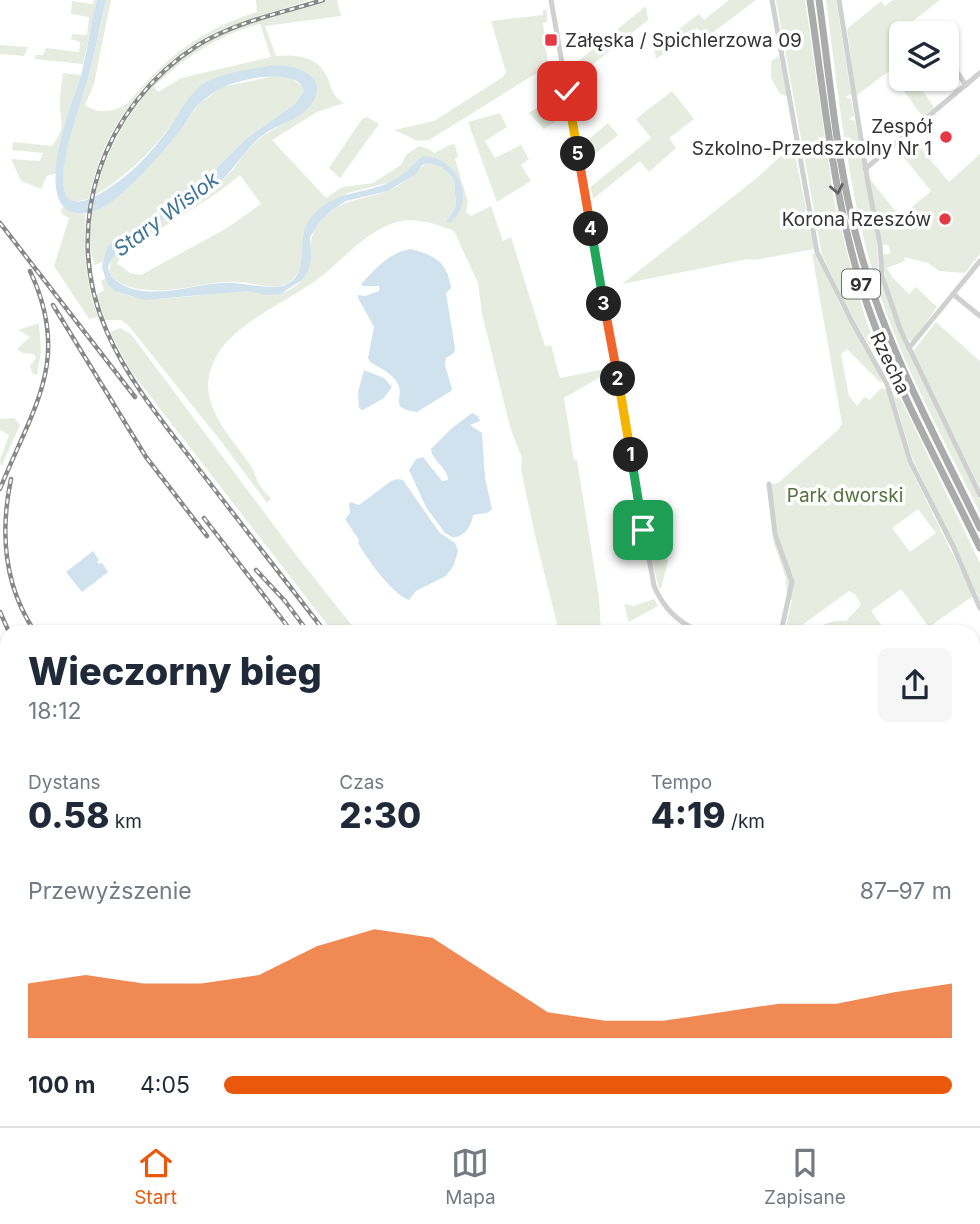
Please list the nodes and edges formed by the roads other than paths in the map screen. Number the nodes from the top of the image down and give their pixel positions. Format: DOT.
graph roads {
  1 [pos="551,0"];
  2 [pos="772,0"];
  3 [pos="810,0"];
  4 [pos="819,0"];
  5 [pos="839,0"];
  6 [pos="980,73"];
  7 [pos="959,75"];
  8 [pos="966,85"];
  9 [pos="865,169"];
  10 [pos="980,261"];
  11 [pos="953,294"];
  12 [pos="980,316"];
  13 [pos="909,348"];
  14 [pos="768,484"];
  15 [pos="980,495"];
  16 [pos="980,528"];
  17 [pos="980,548"];
  18 [pos="980,608"];
  19 [pos="687,625"];
  20 [pos="783,625"];
  1 -- 19 [label="street"];
  2 -- 18 [label="street, Rzecha"];
  3 -- 17 [label="main road, 97, one-way"];
  4 -- 16 [label="main road, 97"];
  5 -- 9 [label="street"];
  6 -- 8 [label="street"];
  7 -- 8 [label="street"];
  8 -- 9 [label="street"];
  9 -- 13 [label="street"];
  10 -- 11 [label="street"];
  11 -- 12 [label="street"];
  11 -- 13 [label="street"];
  13 -- 15 [label="street"];
  14 -- 20 [label="street"];
}
